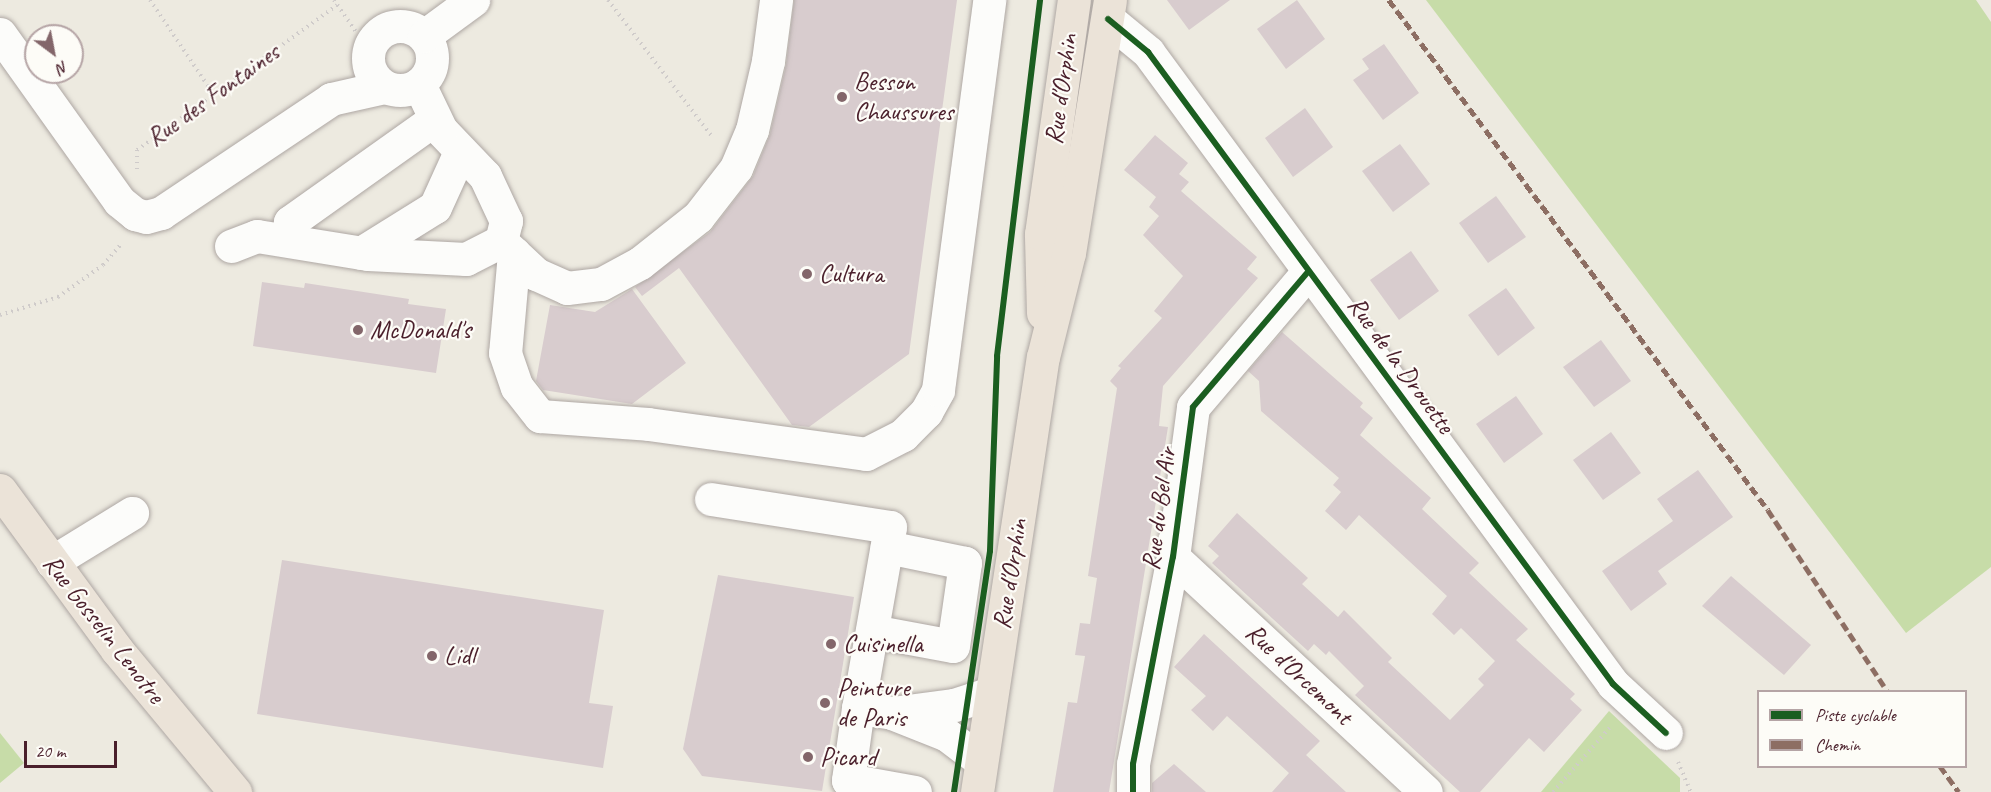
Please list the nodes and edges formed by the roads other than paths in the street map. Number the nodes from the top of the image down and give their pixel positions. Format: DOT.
graph roads {
  1 [pos="473,0"];
  2 [pos="989,0"];
  3 [pos="1074,0"];
  4 [pos="775,8"];
  5 [pos="1109,9"];
  6 [pos="0,34"];
  7 [pos="424,36"];
  8 [pos="419,84"];
  9 [pos="384,87"];
  10 [pos="449,139"];
  11 [pos="288,240"];
  12 [pos="231,246"];
  13 [pos="508,247"];
  14 [pos="361,253"];
  15 [pos="1308,272"];
  16 [pos="1043,357"];
  17 [pos="0,490"];
  18 [pos="711,499"];
  19 [pos="132,513"];
  20 [pos="887,546"];
  21 [pos="1173,557"];
  22 [pos="52,562"];
  23 [pos="872,631"];
  24 [pos="991,693"];
  25 [pos="858,708"];
  26 [pos="892,713"];
  27 [pos="1666,733"];
  28 [pos="979,777"];
  29 [pos="235,792"];
  30 [pos="915,792"];
  31 [pos="1133,792"];
  32 [pos="1426,792"];
  1 -- 7 [label="street"];
  2 -- 13 [label="street"];
  3 -- 5 [label="main road"];
  3 -- 16 [label="main road, Rue d'Orphin"];
  4 -- 13 [label="street"];
  5 -- 15 [label="street, Rue de la Drouette"];
  5 -- 16 [label="main road, Rue d'Orphin"];
  6 -- 9 [label="street"];
  7 -- 8 [label="street"];
  7 -- 9 [label="street"];
  8 -- 9 [label="street"];
  8 -- 10 [label="street"];
  10 -- 11 [label="street"];
  10 -- 13 [label="street"];
  10 -- 14 [label="street"];
  11 -- 12 [label="street"];
  11 -- 14 [label="street"];
  13 -- 14 [label="street"];
  15 -- 21 [label="street, Rue du Bel Air"];
  15 -- 27 [label="street, Rue de la Drouette"];
  16 -- 24 [label="main road, Rue d'Orphin"];
  17 -- 22 [label="main road, Rue Gosselin Lenotre"];
  18 -- 20 [label="street"];
  19 -- 22 [label="street"];
  20 -- 23 [label="street"];
  20 -- 23 [label="street"];
  21 -- 31 [label="street, Rue du Bel Air"];
  21 -- 32 [label="street, Rue d'Orcemont"];
  22 -- 29 [label="main road, Rue Gosselin Lenotre"];
  23 -- 25 [label="street"];
  24 -- 26 [label="street"];
  24 -- 28 [label="main road, Rue d'Orphin"];
  25 -- 26 [label="street"];
  25 -- 30 [label="street"];
  26 -- 28 [label="street"];
}
